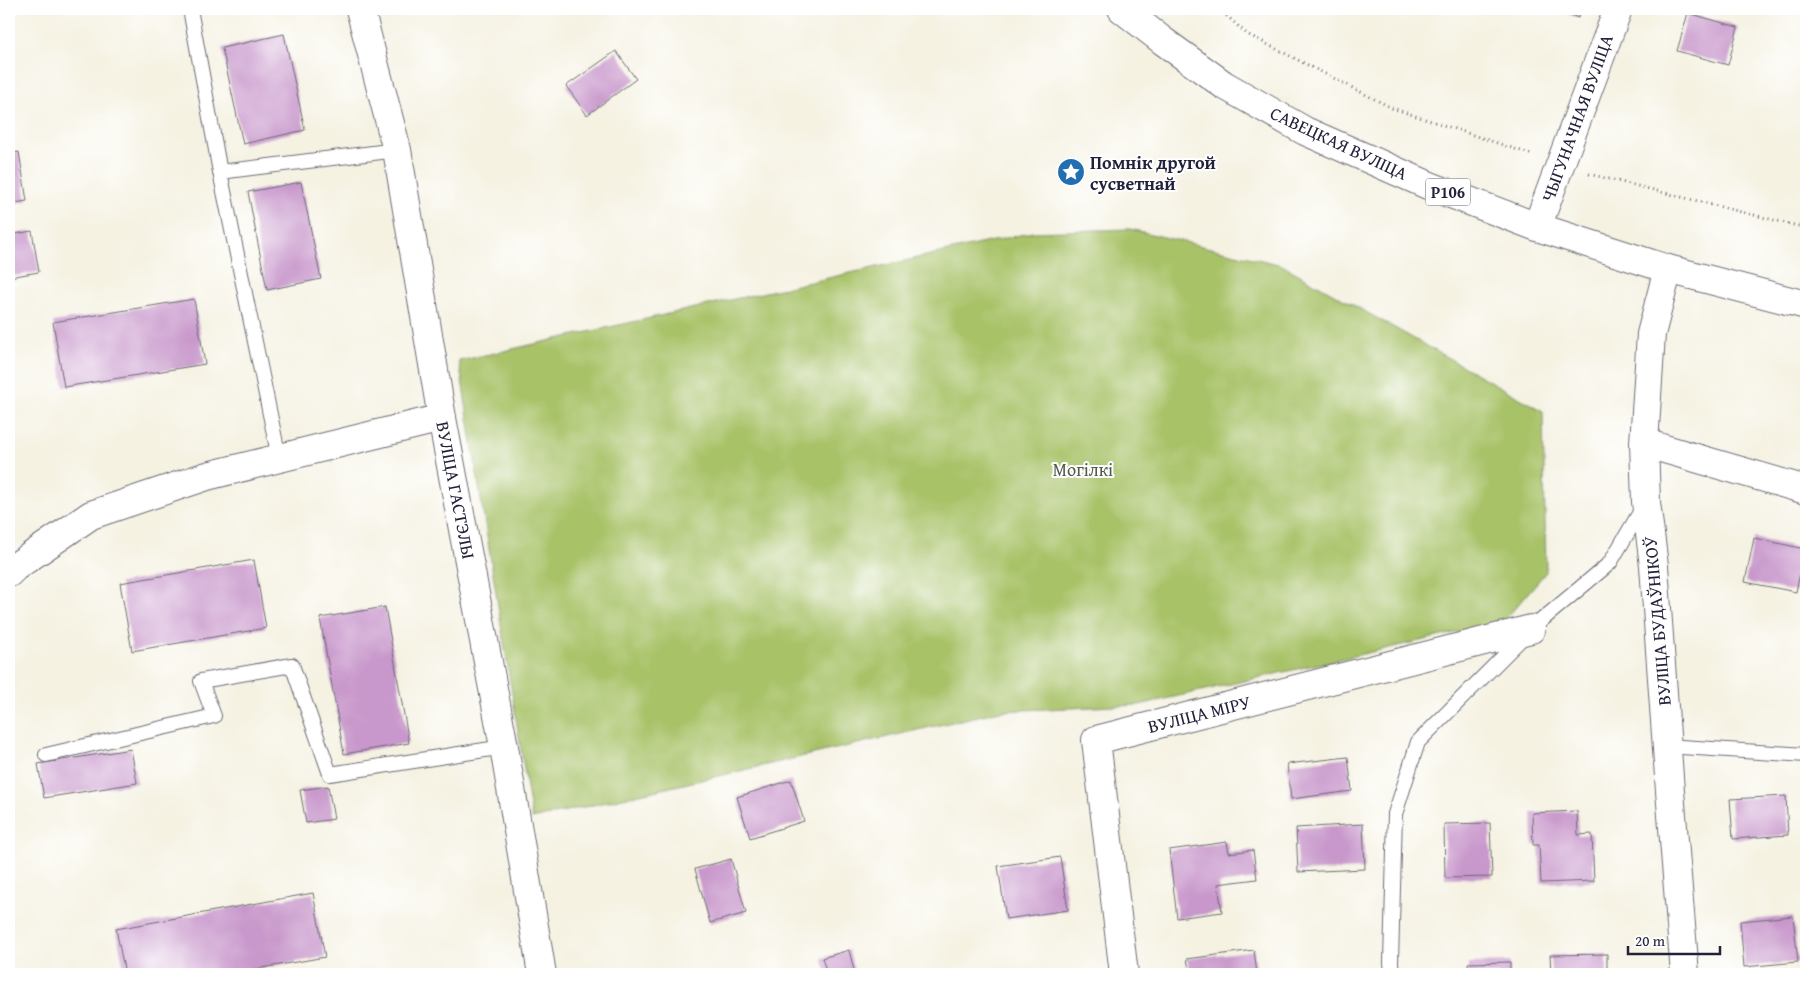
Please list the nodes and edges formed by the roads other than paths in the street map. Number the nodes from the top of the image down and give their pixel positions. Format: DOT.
graph roads {
  1 [pos="190,9"];
  2 [pos="360,9"];
  3 [pos="1122,9"];
  4 [pos="1618,9"];
  5 [pos="397,150"];
  6 [pos="220,172"];
  7 [pos="1537,227"];
  8 [pos="1668,270"];
  9 [pos="1806,305"];
  10 [pos="442,418"];
  11 [pos="1644,443"];
  12 [pos="279,458"];
  13 [pos="1806,490"];
  14 [pos="1646,502"];
  15 [pos="9,573"];
  16 [pos="1531,629"];
  17 [pos="1666,746"];
  18 [pos="504,747"];
  19 [pos="46,755"];
  20 [pos="1806,755"];
  21 [pos="542,974"];
  22 [pos="1124,974"];
  23 [pos="1392,974"];
  24 [pos="1685,974"];
  1 -- 6 [label="lane"];
  2 -- 5 [label="street, ВУЛІЦА ГАСТЭЛЫ"];
  3 -- 7 [label="street, САВЕЦКАЯ ВУЛІЦА / Р106"];
  4 -- 7 [label="street, ЧЫГУНАЧНАЯ ВУЛІЦА"];
  5 -- 6 [label="lane"];
  5 -- 10 [label="street, ВУЛІЦА ГАСТЭЛЫ"];
  6 -- 12 [label="lane"];
  7 -- 8 [label="street, САВЕЦКАЯ ВУЛІЦА / Р106"];
  8 -- 9 [label="street, САВЕЦКАЯ ВУЛІЦА / Р106"];
  8 -- 11 [label="street, ВУЛІЦА БУДАЎНІКОЎ"];
  10 -- 12 [label="street"];
  10 -- 18 [label="street, ВУЛІЦА ГАСТЭЛЫ"];
  11 -- 13 [label="street"];
  11 -- 14 [label="street, ВУЛІЦА БУДАЎНІКОЎ"];
  12 -- 15 [label="street"];
  14 -- 16 [label="lane"];
  14 -- 17 [label="street, ВУЛІЦА БУДАЎНІКОЎ"];
  16 -- 22 [label="street, ВУЛІЦА МІРУ"];
  16 -- 23 [label="lane"];
  17 -- 20 [label="lane"];
  17 -- 24 [label="street, ВУЛІЦА БУДАЎНІКОЎ"];
  18 -- 19 [label="lane"];
  18 -- 21 [label="street, ВУЛІЦА ГАСТЭЛЫ"];
}
